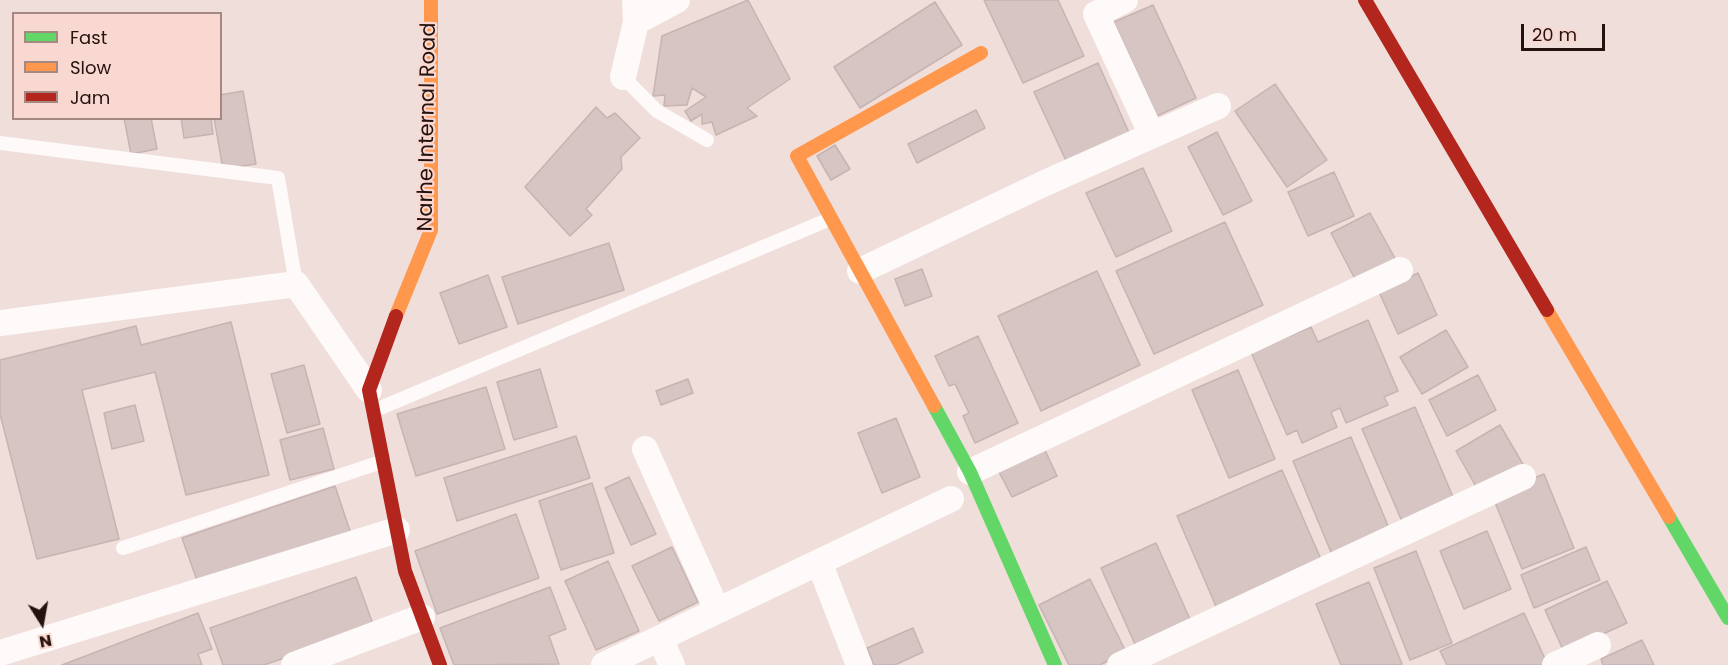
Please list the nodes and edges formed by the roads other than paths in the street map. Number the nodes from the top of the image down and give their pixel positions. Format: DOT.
graph roads {
  1 [pos="431,0"];
  2 [pos="677,0"];
  3 [pos="1125,0"];
  4 [pos="1365,0"];
  5 [pos="636,11"];
  6 [pos="981,53"];
  7 [pos="623,78"];
  8 [pos="1218,106"];
  9 [pos="1152,135"];
  10 [pos="707,140"];
  11 [pos="0,143"];
  12 [pos="830,219"];
  13 [pos="1400,270"];
  14 [pos="860,271"];
  15 [pos="296,284"];
  16 [pos="0,323"];
  17 [pos="371,400"];
  18 [pos="645,449"];
  19 [pos="384,461"];
  20 [pos="969,472"];
  21 [pos="1523,477"];
  22 [pos="951,499"];
  23 [pos="397,530"];
  24 [pos="123,548"];
  25 [pos="819,562"];
  26 [pos="717,610"];
  27 [pos="422,617"];
  28 [pos="1728,618"];
  29 [pos="660,639"];
  30 [pos="1598,645"];
  31 [pos="0,653"];
  32 [pos="294,665"];
  33 [pos="440,665"];
  34 [pos="604,665"];
  35 [pos="672,665"];
  36 [pos="859,665"];
  37 [pos="1055,665"];
  38 [pos="1120,665"];
  39 [pos="1555,665"];
  1 -- 17 [label="street, Narhe Internal Road"];
  2 -- 5 [label="street"];
  3 -- 9 [label="street"];
  4 -- 28 [label="street"];
  5 -- 7 [label="street"];
  6 -- 12 [label="street"];
  7 -- 10 [label="lane"];
  8 -- 9 [label="street"];
  9 -- 14 [label="street"];
  11 -- 15 [label="lane"];
  12 -- 14 [label="street"];
  12 -- 17 [label="lane"];
  13 -- 20 [label="street"];
  14 -- 20 [label="street"];
  15 -- 16 [label="street"];
  15 -- 17 [label="street"];
  17 -- 19 [label="street"];
  18 -- 26 [label="street"];
  19 -- 23 [label="street"];
  19 -- 24 [label="lane"];
  20 -- 37 [label="street"];
  21 -- 38 [label="street"];
  22 -- 25 [label="street"];
  23 -- 27 [label="street"];
  23 -- 31 [label="street"];
  25 -- 26 [label="street"];
  25 -- 36 [label="street"];
  26 -- 29 [label="street"];
  27 -- 32 [label="street"];
  27 -- 33 [label="street"];
  29 -- 34 [label="street"];
  29 -- 35 [label="street"];
  30 -- 39 [label="street"];
}
